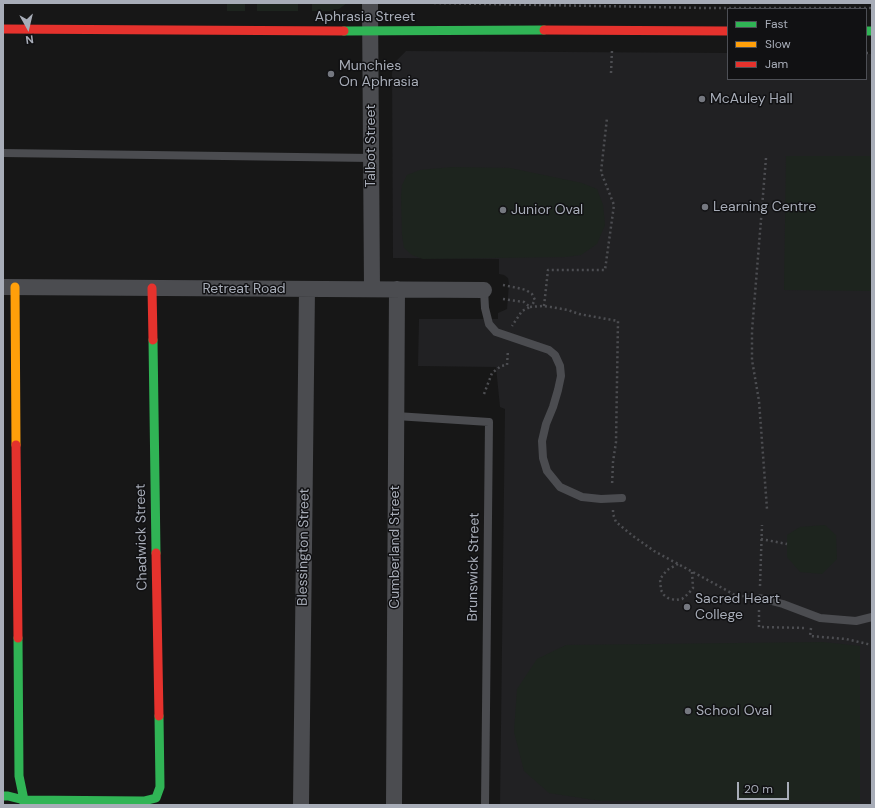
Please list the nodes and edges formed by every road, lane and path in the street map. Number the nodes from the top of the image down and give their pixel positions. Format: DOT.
graph roads {
  1 [pos="370,3"];
  2 [pos="434,3"];
  3 [pos="872,8"];
  4 [pos="3,29"];
  5 [pos="370,30"];
  6 [pos="727,31"];
  7 [pos="612,50"];
  8 [pos="611,73"];
  9 [pos="607,118"];
  10 [pos="3,153"];
  11 [pos="371,158"];
  12 [pos="766,158"];
  13 [pos="504,285"];
  14 [pos="9,287"];
  15 [pos="152,288"];
  16 [pos="307,289"];
  17 [pos="372,290"];
  18 [pos="397,290"];
  19 [pos="484,290"];
  20 [pos="503,299"];
  21 [pos="544,306"];
  22 [pos="530,307"];
  23 [pos="512,326"];
  24 [pos="508,348"];
  25 [pos="484,394"];
  26 [pos="396,416"];
  27 [pos="612,490"];
  28 [pos="622,498"];
  29 [pos="613,505"];
  30 [pos="767,509"];
  31 [pos="762,525"];
  32 [pos="761,539"];
  33 [pos="787,544"];
  34 [pos="678,564"];
  35 [pos="692,572"];
  36 [pos="760,598"];
  37 [pos="872,617"];
  38 [pos="872,645"];
  39 [pos="3,796"];
  40 [pos="24,803"];
  41 [pos="301,805"];
  42 [pos="394,805"];
  43 [pos="485,805"];
  1 -- 5 [label="street, Talbot Street"];
  2 -- 3 [label="path"];
  4 -- 5 [label="street, Aphrasia Street"];
  5 -- 6 [label="street, Aphrasia Street"];
  5 -- 11 [label="street, Talbot Street"];
  7 -- 8 [label="path"];
  9 -- 21 [label="path"];
  10 -- 11 [label="lane"];
  11 -- 17 [label="street, Talbot Street"];
  12 -- 30 [label="path"];
  13 -- 22 [label="path"];
  14 -- 15 [label="street, Retreat Road"];
  14 -- 40 [label="street"];
  15 -- 16 [label="street, Retreat Road"];
  15 -- 40 [label="street, Chadwick Street"];
  16 -- 17 [label="street, Retreat Road"];
  16 -- 41 [label="street, Blessington Street"];
  17 -- 18 [label="street, Retreat Road"];
  18 -- 19 [label="street, Retreat Road"];
  18 -- 26 [label="street, Cumberland Street"];
  19 -- 28 [label="lane"];
  20 -- 22 [label="path"];
  21 -- 22 [label="path"];
  21 -- 27 [label="path"];
  22 -- 23 [label="path"];
  24 -- 25 [label="path"];
  26 -- 42 [label="street, Cumberland Street"];
  26 -- 43 [label="lane, Brunswick Street"];
  29 -- 34 [label="path"];
  31 -- 32 [label="path"];
  32 -- 33 [label="path"];
  32 -- 36 [label="path"];
  34 -- 35 [label="path"];
  34 -- 35 [label="path"];
  35 -- 36 [label="path"];
  36 -- 37 [label="lane"];
  36 -- 38 [label="path"];
  39 -- 40 [label="street"];
}
